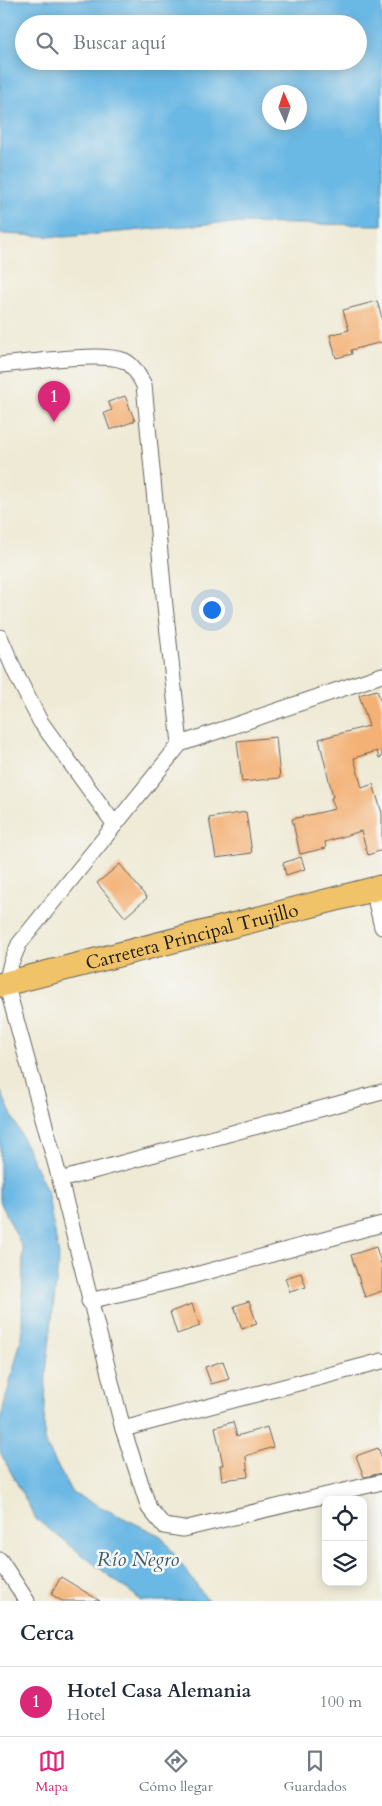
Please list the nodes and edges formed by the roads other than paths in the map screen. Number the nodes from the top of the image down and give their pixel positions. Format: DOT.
graph roads {
  1 [pos="0,366"];
  2 [pos="0,637"];
  3 [pos="382,675"];
  4 [pos="180,744"];
  5 [pos="115,825"];
  6 [pos="377,889"];
  7 [pos="382,927"];
  8 [pos="3,984"];
  9 [pos="382,1092"];
  10 [pos="60,1180"];
  11 [pos="382,1224"];
  12 [pos="89,1301"];
  13 [pos="382,1362"];
  14 [pos="122,1429"];
  15 [pos="382,1482"];
  16 [pos="0,1560"];
  17 [pos="27,1601"];
  1 -- 4 [label="street"];
  2 -- 5 [label="street"];
  3 -- 4 [label="street"];
  4 -- 5 [label="street"];
  5 -- 8 [label="street"];
  6 -- 7 [label="street"];
  6 -- 8 [label="main road, Carretera Principal Trujillo"];
  8 -- 10 [label="street"];
  9 -- 10 [label="street"];
  10 -- 12 [label="street"];
  11 -- 12 [label="street"];
  12 -- 14 [label="street"];
  13 -- 14 [label="street"];
  14 -- 15 [label="street"];
  16 -- 17 [label="street"];
}
